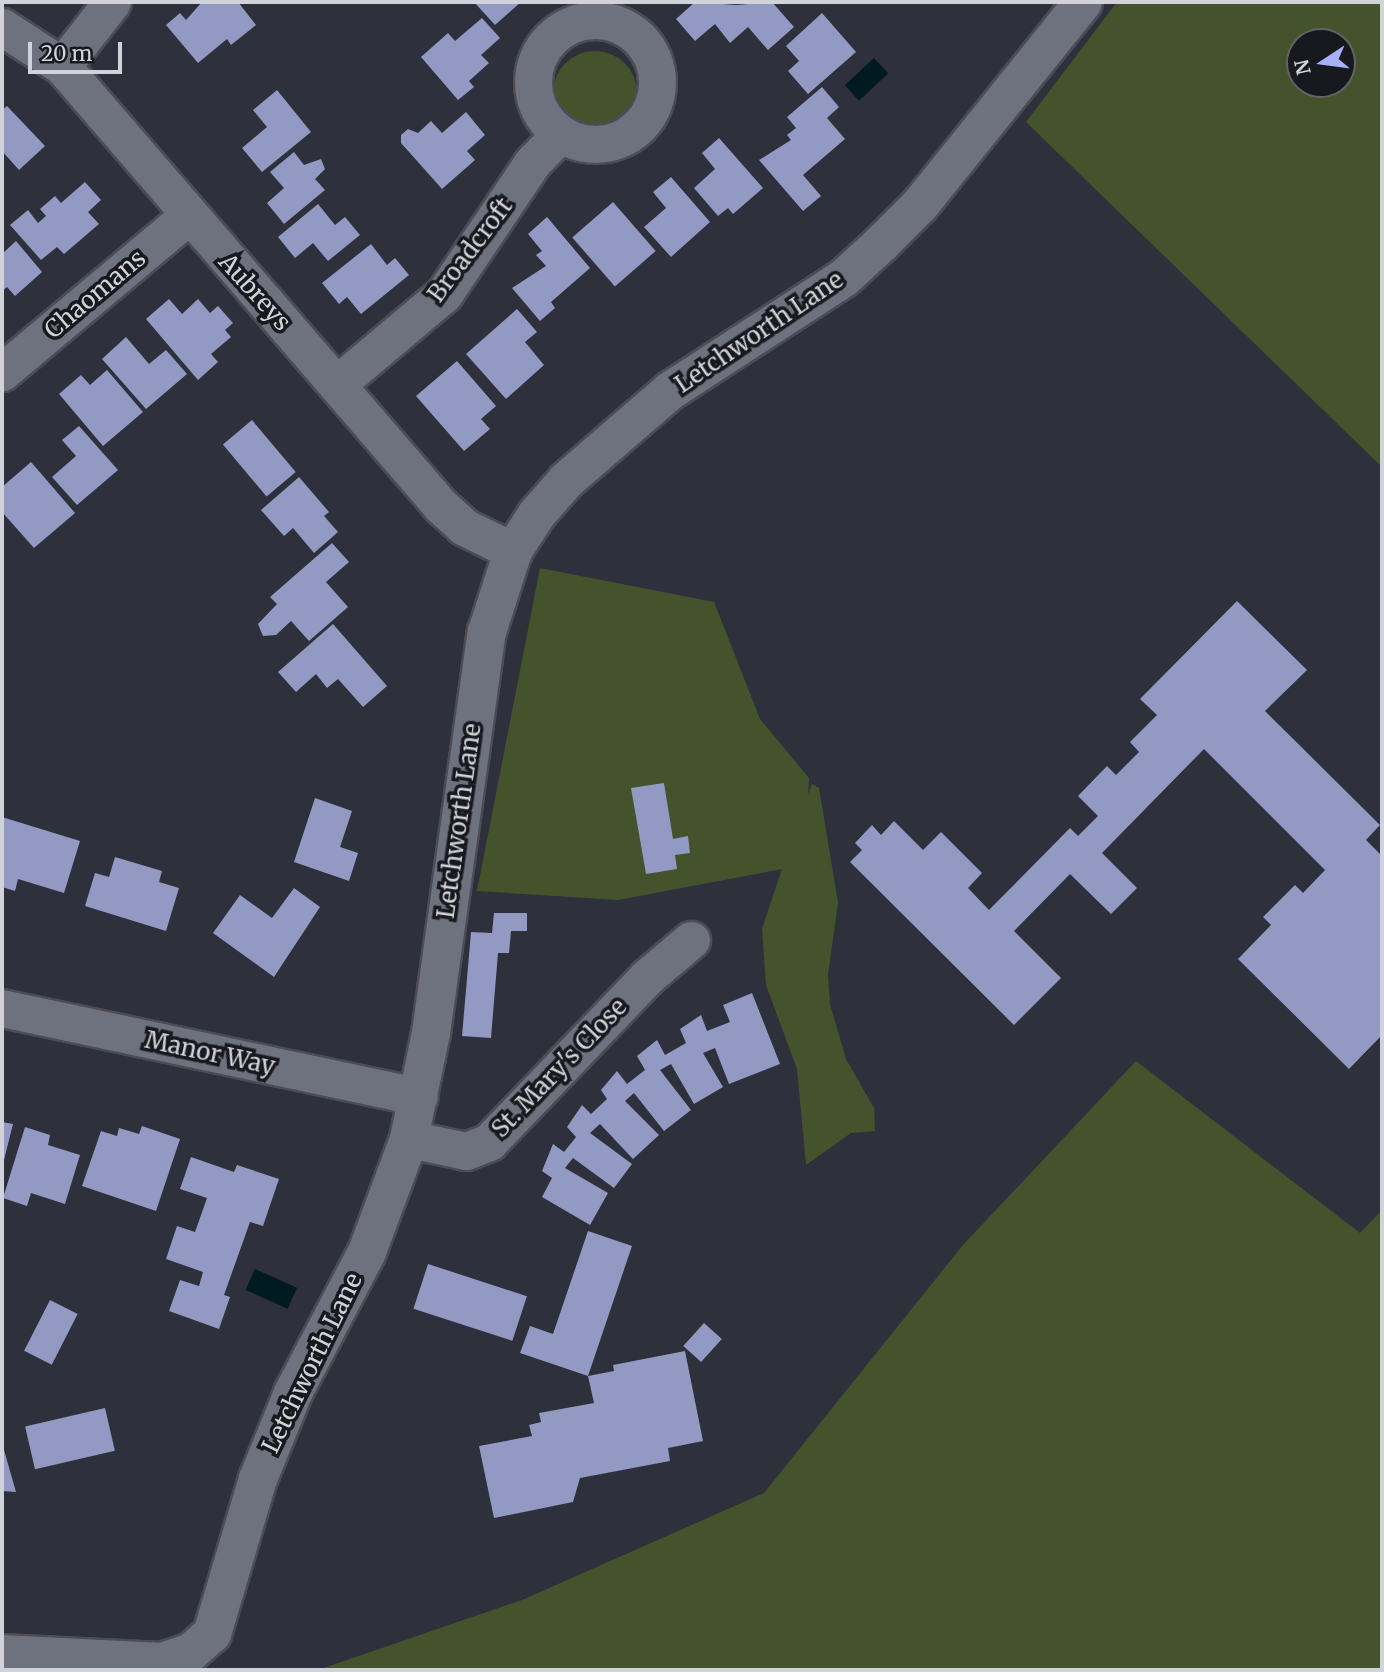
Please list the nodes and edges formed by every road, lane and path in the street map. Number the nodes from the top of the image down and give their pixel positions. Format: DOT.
graph roads {
  1 [pos="112,2"];
  2 [pos="1083,2"];
  3 [pos="2,27"];
  4 [pos="62,66"];
  5 [pos="560,134"];
  6 [pos="187,217"];
  7 [pos="2,372"];
  8 [pos="337,384"];
  9 [pos="513,551"];
  10 [pos="691,940"];
  11 [pos="2,1007"];
  12 [pos="419,1097"];
  13 [pos="409,1139"];
  14 [pos="2,1654"];
  15 [pos="164,1666"];
  1 -- 4 [label="street"];
  2 -- 9 [label="street, Letchworth Lane"];
  3 -- 4 [label="street, Aubreys"];
  4 -- 6 [label="street, Aubreys"];
  5 -- 8 [label="street, Broadcroft"];
  6 -- 7 [label="street, Chaomans"];
  6 -- 8 [label="street, Aubreys"];
  8 -- 9 [label="street, Aubreys"];
  9 -- 12 [label="street, Letchworth Lane"];
  10 -- 13 [label="street, St. Mary's Close"];
  11 -- 12 [label="street, Manor Way"];
  12 -- 13 [label="street, Letchworth Lane"];
  13 -- 15 [label="street, Letchworth Lane"];
  14 -- 15 [label="street, Letchworth Lane"];
}
